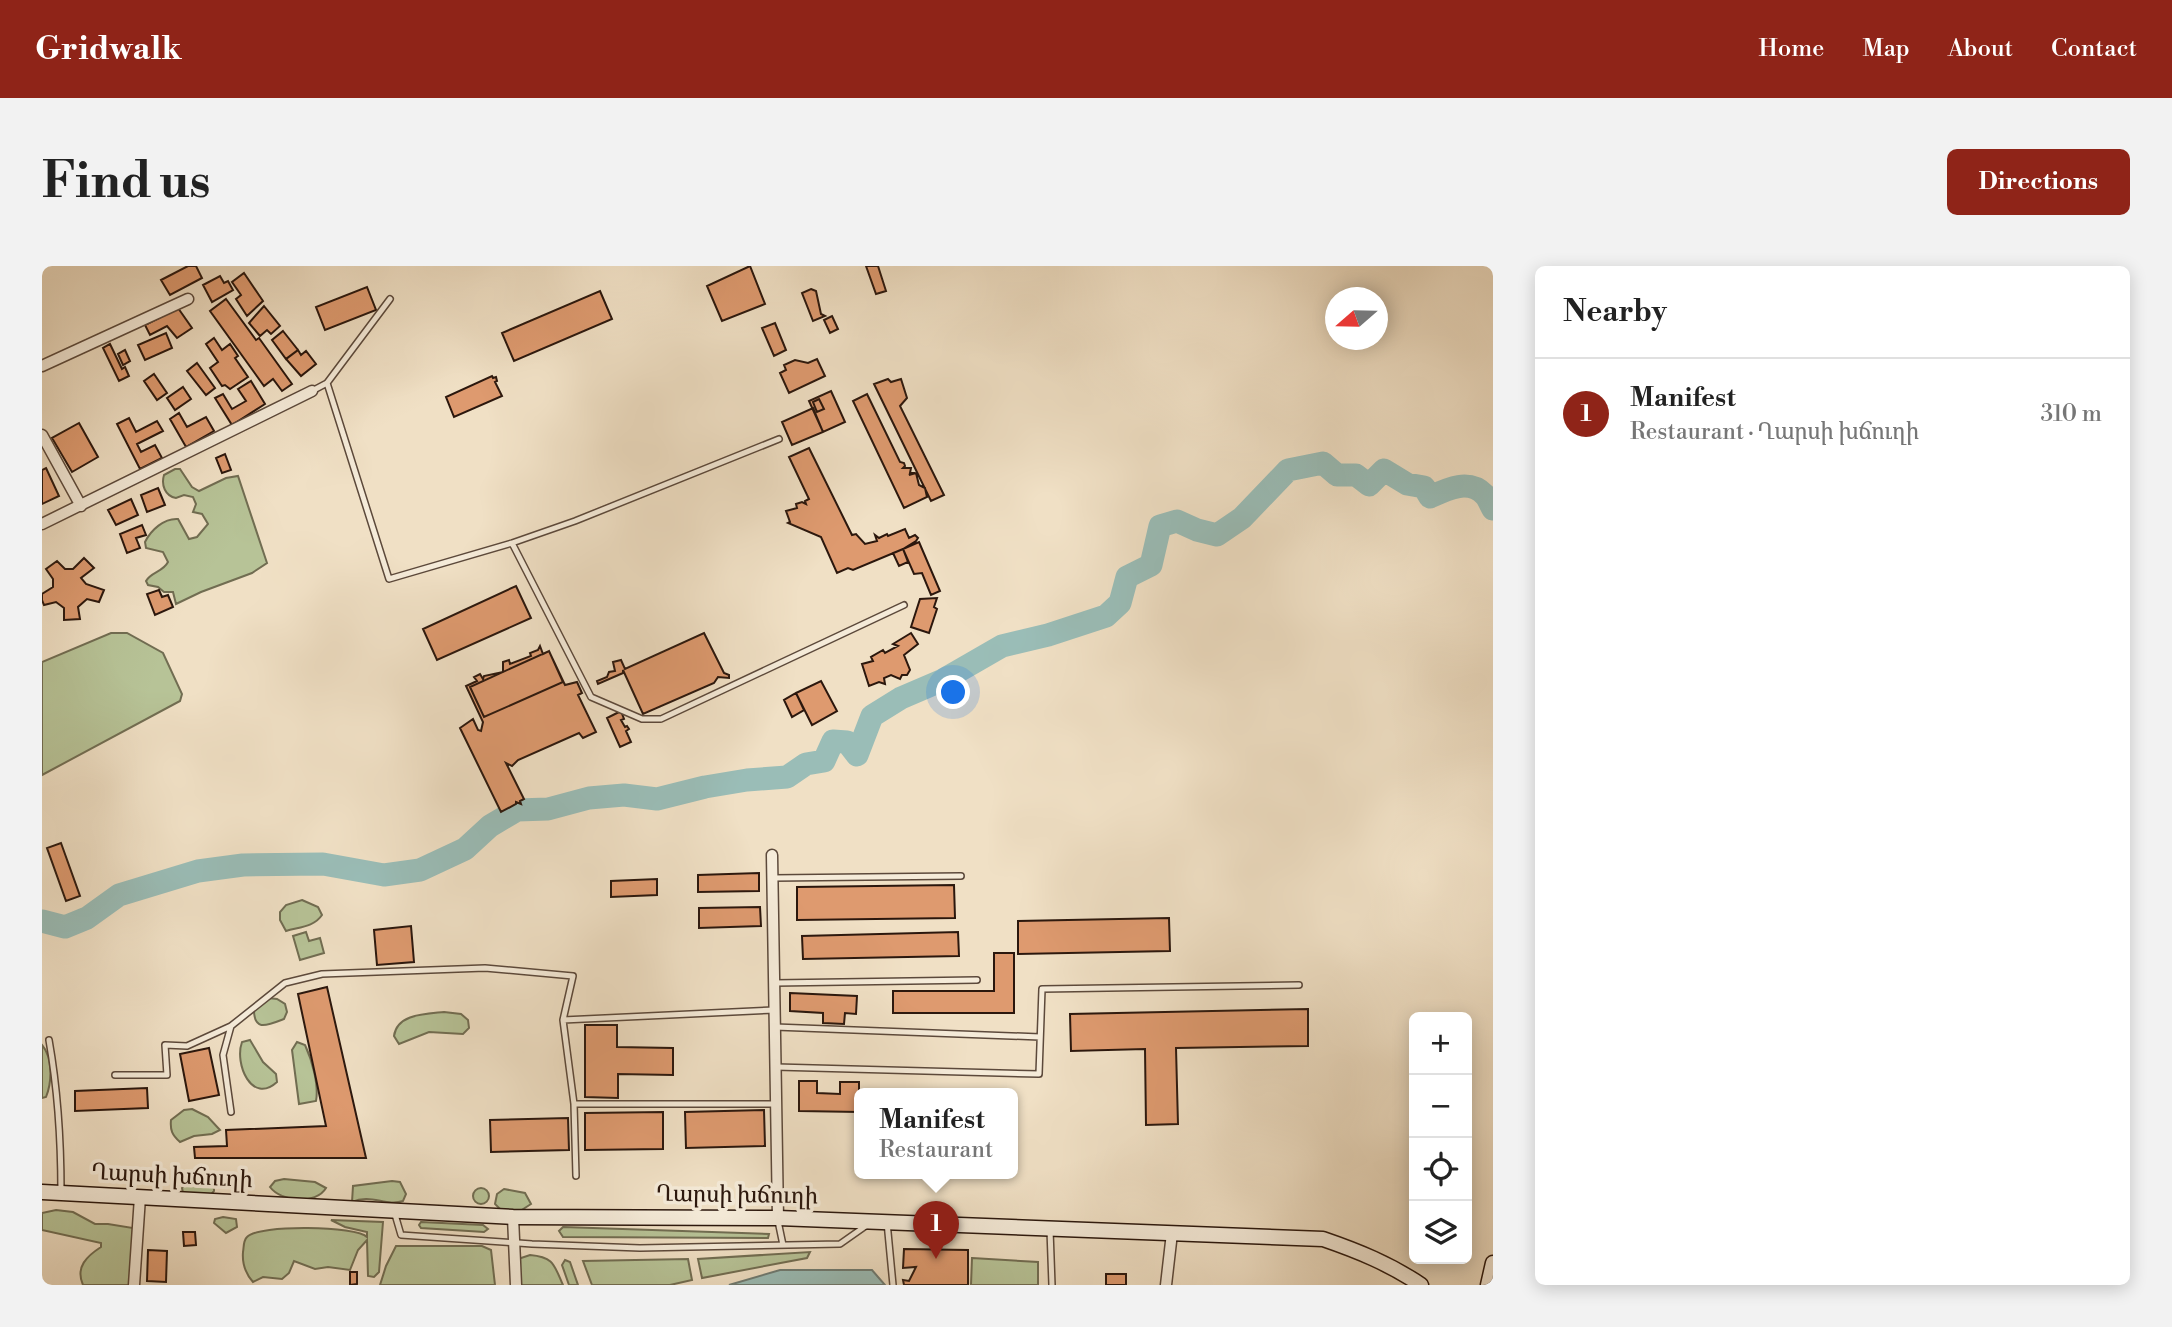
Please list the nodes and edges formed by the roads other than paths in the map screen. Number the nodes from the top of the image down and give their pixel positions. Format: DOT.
graph roads {
  1 [pos="188,299"];
  2 [pos="390,299"];
  3 [pos="42,366"];
  4 [pos="327,383"];
  5 [pos="312,391"];
  6 [pos="42,435"];
  7 [pos="779,439"];
  8 [pos="81,506"];
  9 [pos="42,524"];
  10 [pos="512,543"];
  11 [pos="904,605"];
  12 [pos="772,855"];
  13 [pos="961,876"];
  14 [pos="773,878"];
  15 [pos="977,980"];
  16 [pos="775,983"];
  17 [pos="1299,985"];
  18 [pos="775,1010"];
  19 [pos="563,1020"];
  20 [pos="231,1026"];
  21 [pos="775,1027"];
  22 [pos="1040,1037"];
  23 [pos="49,1040"];
  24 [pos="776,1067"];
  25 [pos="115,1075"];
  26 [pos="574,1104"];
  27 [pos="777,1104"];
  28 [pos="231,1112"];
  29 [pos="576,1176"];
  30 [pos="42,1192"];
  31 [pos="61,1192"];
  32 [pos="140,1197"];
  33 [pos="394,1211"];
  34 [pos="513,1217"];
  35 [pos="778,1218"];
  36 [pos="879,1221"];
  37 [pos="1050,1227"];
  38 [pos="1172,1233"];
  39 [pos="514,1242"];
  40 [pos="783,1245"];
  41 [pos="1493,1263"];
  42 [pos="134,1285"];
  43 [pos="516,1285"];
  44 [pos="892,1285"];
  45 [pos="1052,1285"];
  46 [pos="1166,1285"];
  47 [pos="1421,1285"];
  48 [pos="1488,1285"];
  1 -- 3 [label="street"];
  2 -- 4 [label="lane"];
  4 -- 5 [label="lane"];
  4 -- 10 [label="lane"];
  5 -- 8 [label="street"];
  6 -- 8 [label="street"];
  7 -- 10 [label="lane"];
  8 -- 9 [label="street"];
  10 -- 11 [label="lane"];
  12 -- 14 [label="street"];
  13 -- 14 [label="lane"];
  14 -- 16 [label="street"];
  15 -- 16 [label="lane"];
  16 -- 18 [label="street"];
  17 -- 22 [label="lane"];
  18 -- 19 [label="lane"];
  18 -- 21 [label="street"];
  19 -- 20 [label="lane"];
  19 -- 26 [label="lane"];
  20 -- 25 [label="lane"];
  20 -- 28 [label="lane"];
  21 -- 22 [label="lane"];
  21 -- 24 [label="street"];
  22 -- 24 [label="lane"];
  23 -- 31 [label="lane"];
  24 -- 27 [label="street"];
  26 -- 27 [label="lane"];
  26 -- 29 [label="lane"];
  27 -- 35 [label="street"];
  30 -- 31 [label="main road, Ղարսի խճուղի"];
  31 -- 32 [label="main road, Ղարսի խճուղի"];
  32 -- 33 [label="main road, Ղարսի խճուղի"];
  32 -- 42 [label="street"];
  33 -- 34 [label="main road, Ղարսի խճուղի"];
  33 -- 39 [label="lane"];
  34 -- 35 [label="main road, Ղարսի խճուղի"];
  34 -- 39 [label="street"];
  35 -- 36 [label="main road, Ղարսի խճուղի"];
  35 -- 40 [label="lane"];
  36 -- 37 [label="main road, Ղարսի խճուղի"];
  36 -- 40 [label="lane"];
  36 -- 44 [label="lane"];
  37 -- 38 [label="main road, Ղարսի խճուղի"];
  37 -- 45 [label="lane"];
  38 -- 46 [label="street"];
  38 -- 47 [label="main road, Ղարսի խճուղի"];
  39 -- 40 [label="lane"];
  39 -- 43 [label="street"];
  41 -- 48 [label="main road"];
}
